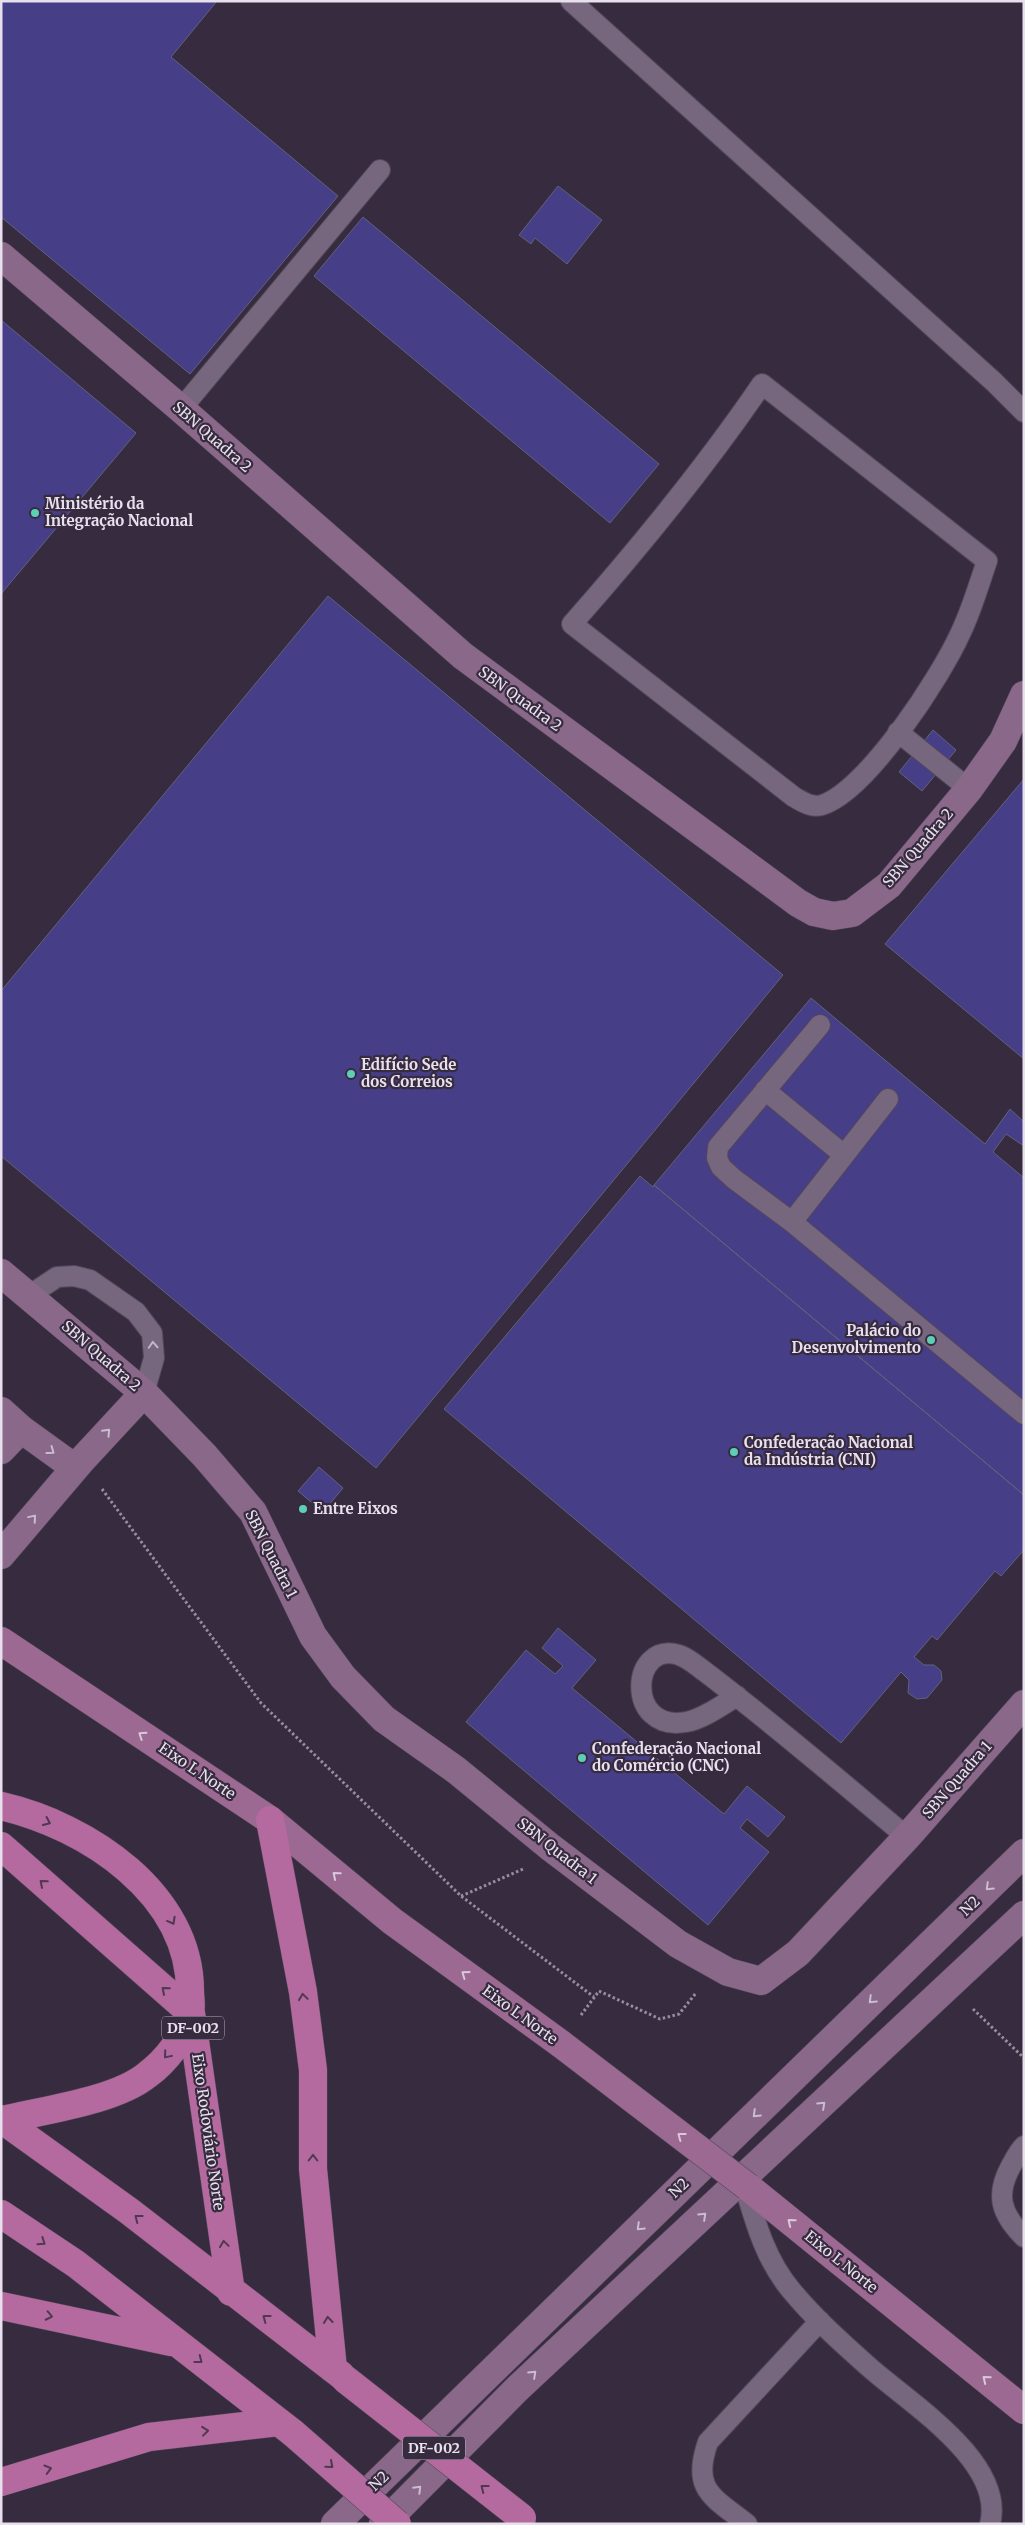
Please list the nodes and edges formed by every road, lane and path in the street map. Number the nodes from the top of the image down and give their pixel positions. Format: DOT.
graph roads {
  1 [pos="571,1"];
  2 [pos="380,170"];
  3 [pos="1,256"];
  4 [pos="181,409"];
  5 [pos="1024,412"];
  6 [pos="1024,694"];
  7 [pos="898,732"];
  8 [pos="969,789"];
  9 [pos="820,1025"];
  10 [pos="765,1090"];
  11 [pos="888,1099"];
  12 [pos="844,1155"];
  13 [pos="792,1222"];
  14 [pos="1,1273"];
  15 [pos="30,1295"];
  16 [pos="144,1392"];
  17 [pos="1024,1414"];
  18 [pos="11,1420"];
  19 [pos="1,1450"];
  20 [pos="78,1465"];
  21 [pos="1,1555"];
  22 [pos="1,1641"];
  23 [pos="737,1696"];
  24 [pos="1024,1704"];
  25 [pos="1,1806"];
  26 [pos="270,1820"];
  27 [pos="907,1837"];
  28 [pos="1,1846"];
  29 [pos="1024,1853"];
  30 [pos="529,1866"];
  31 [pos="461,1896"];
  32 [pos="1024,1915"];
  33 [pos="728,1972"];
  34 [pos="599,1991"];
  35 [pos="594,1997"];
  36 [pos="972,2008"];
  37 [pos="190,2013"];
  38 [pos="1024,2058"];
  39 [pos="2,2120"];
  40 [pos="1024,2146"];
  41 [pos="746,2185"];
  42 [pos="1,2214"];
  43 [pos="1024,2237"];
  44 [pos="231,2292"];
  45 [pos="1,2306"];
  46 [pos="820,2321"];
  47 [pos="177,2343"];
  48 [pos="339,2374"];
  49 [pos="1024,2410"];
  50 [pos="286,2428"];
  51 [pos="1,2482"];
  52 [pos="526,2521"];
  53 [pos="335,2524"];
  54 [pos="383,2524"];
  55 [pos="397,2524"];
  56 [pos="747,2524"];
  57 [pos="990,2524"];
  1 -- 5 [label="lane"];
  2 -- 4 [label="lane"];
  3 -- 4 [label="street, SBN Quadra 2"];
  4 -- 8 [label="street, SBN Quadra 2"];
  6 -- 8 [label="street, SBN Quadra 2"];
  7 -- 7 [label="lane"];
  7 -- 8 [label="lane"];
  9 -- 10 [label="lane"];
  10 -- 12 [label="lane"];
  10 -- 13 [label="lane"];
  11 -- 12 [label="lane"];
  12 -- 13 [label="lane"];
  13 -- 17 [label="lane"];
  14 -- 15 [label="street, SBN Quadra 2"];
  15 -- 16 [label="street, SBN Quadra 2"];
  16 -- 15 [label="lane, one-way"];
  20 -- 16 [label="street, SBN Quadra 2, one-way"];
  16 -- 33 [label="street, SBN Quadra 1"];
  18 -- 19 [label="street"];
  18 -- 20 [label="street, one-way"];
  21 -- 20 [label="street, SBN Quadra 2, one-way"];
  20 -- 31 [label="path"];
  26 -- 22 [label="main road, Eixo L Norte, one-way"];
  23 -- 23 [label="lane"];
  23 -- 27 [label="lane"];
  24 -- 27 [label="street, SBN Quadra 1"];
  25 -- 37 [label="highway, one-way"];
  41 -- 26 [label="main road, Eixo L Norte, one-way, bridge"];
  48 -- 26 [label="highway, one-way"];
  27 -- 33 [label="street, SBN Quadra 1"];
  37 -- 28 [label="highway, DF-002, one-way"];
  29 -- 53 [label="street, N2, one-way"];
  30 -- 31 [label="path"];
  31 -- 35 [label="path"];
  54 -- 32 [label="street, one-way"];
  33 -- 34 [label="path"];
  36 -- 38 [label="path"];
  37 -- 39 [label="highway, one-way"];
  44 -- 37 [label="highway, Eixo Rodoviário Norte / DF-002, one-way"];
  44 -- 39 [label="highway, DF-002, one-way"];
  40 -- 43 [label="lane"];
  41 -- 46 [label="lane"];
  49 -- 41 [label="main road, Eixo L Norte, one-way"];
  42 -- 47 [label="highway, one-way"];
  48 -- 44 [label="highway, DF-002, one-way"];
  45 -- 47 [label="highway, one-way"];
  46 -- 56 [label="lane"];
  46 -- 57 [label="lane"];
  47 -- 50 [label="highway, one-way"];
  52 -- 48 [label="highway, DF-002, one-way, bridge"];
  51 -- 50 [label="highway, one-way"];
  50 -- 55 [label="highway, one-way, bridge"];
}
